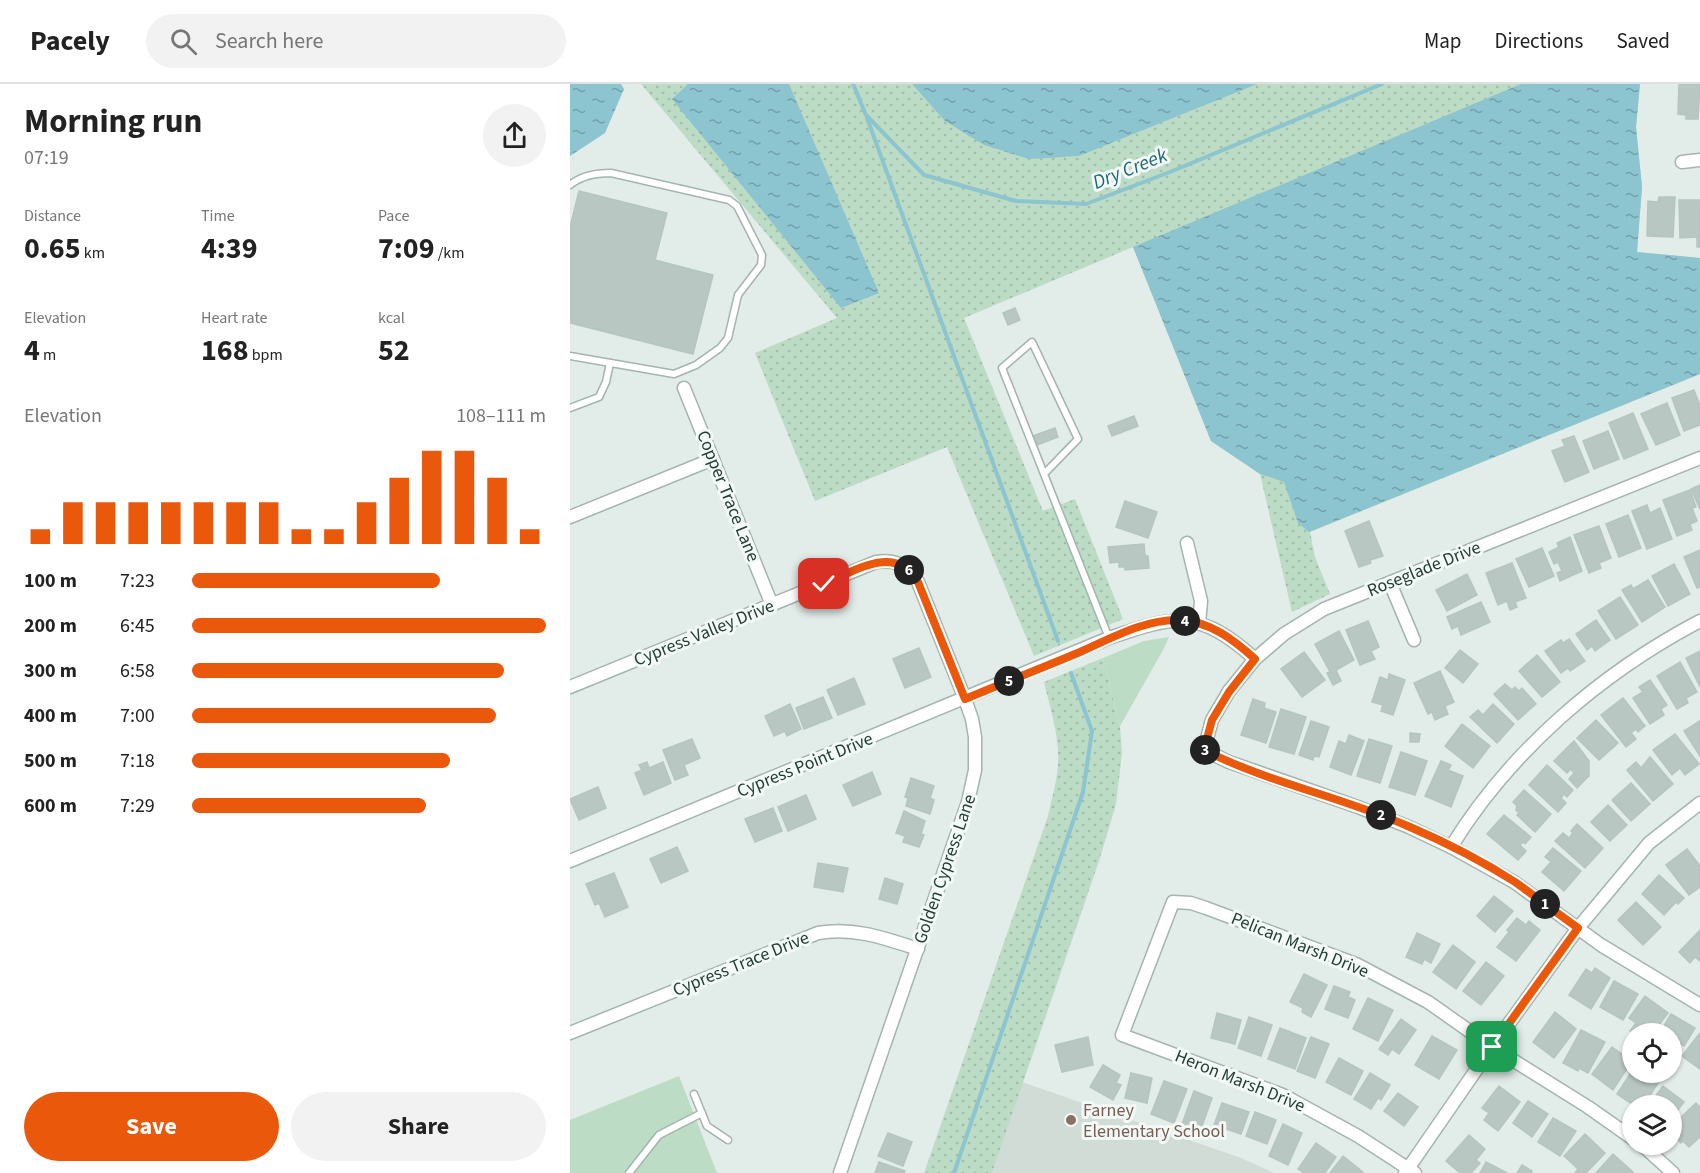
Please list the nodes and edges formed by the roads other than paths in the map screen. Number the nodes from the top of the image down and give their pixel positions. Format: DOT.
graph roads {
  1 [pos="1700,160"];
  2 [pos="1682,162"];
  3 [pos="570,185"];
  4 [pos="570,356"];
  5 [pos="610,363"];
  6 [pos="684,388"];
  7 [pos="570,408"];
  8 [pos="1700,458"];
  9 [pos="712,459"];
  10 [pos="1044,474"];
  11 [pos="570,517"];
  12 [pos="1187,543"];
  13 [pos="906,566"];
  14 [pos="1390,583"];
  15 [pos="772,605"];
  16 [pos="1700,621"];
  17 [pos="1199,623"];
  18 [pos="1109,639"];
  19 [pos="1414,640"];
  20 [pos="1255,659"];
  21 [pos="570,687"];
  22 [pos="965,699"];
  23 [pos="1700,803"];
  24 [pos="1451,847"];
  25 [pos="570,861"];
  26 [pos="1578,928"];
  27 [pos="918,949"];
  28 [pos="1700,1005"];
  29 [pos="570,1033"];
  30 [pos="1122,1035"];
  31 [pos="1492,1047"];
  32 [pos="694,1094"];
  33 [pos="702,1113"];
  34 [pos="1622,1131"];
  35 [pos="728,1140"];
  36 [pos="1653,1155"];
  37 [pos="1409,1171"];
  38 [pos="630,1173"];
  39 [pos="840,1173"];
  40 [pos="1672,1173"];
  1 -- 2 [label="street"];
  3 -- 5 [label="lane"];
  4 -- 5 [label="lane"];
  5 -- 7 [label="lane"];
  6 -- 9 [label="street, Copper Trace Lane"];
  8 -- 14 [label="street, Roseglade Drive"];
  9 -- 11 [label="street"];
  9 -- 15 [label="street, Copper Trace Lane"];
  10 -- 10 [label="lane"];
  10 -- 18 [label="lane"];
  12 -- 17 [label="street"];
  13 -- 15 [label="street, Cypress Valley Drive"];
  13 -- 22 [label="street, Golden Cypress Lane"];
  14 -- 19 [label="street"];
  14 -- 20 [label="street, Roseglade Drive"];
  15 -- 21 [label="street, Cypress Valley Drive"];
  16 -- 24 [label="street"];
  17 -- 18 [label="street, Cypress Point Drive"];
  17 -- 20 [label="street"];
  18 -- 22 [label="street, Cypress Point Drive"];
  20 -- 24 [label="street, Roseglade Drive"];
  22 -- 25 [label="street, Cypress Point Drive"];
  22 -- 27 [label="street, Golden Cypress Lane"];
  23 -- 26 [label="street"];
  24 -- 26 [label="street"];
  26 -- 28 [label="street"];
  26 -- 31 [label="street"];
  27 -- 29 [label="street, Cypress Trace Drive"];
  27 -- 39 [label="street, Golden Cypress Lane"];
  30 -- 31 [label="street, Pelican Marsh Drive"];
  30 -- 37 [label="street, Heron Marsh Drive"];
  31 -- 34 [label="street, Pelican Marsh Drive"];
  31 -- 37 [label="street"];
  32 -- 33 [label="lane"];
  33 -- 35 [label="lane"];
  33 -- 38 [label="lane"];
  36 -- 40 [label="street"];
}
